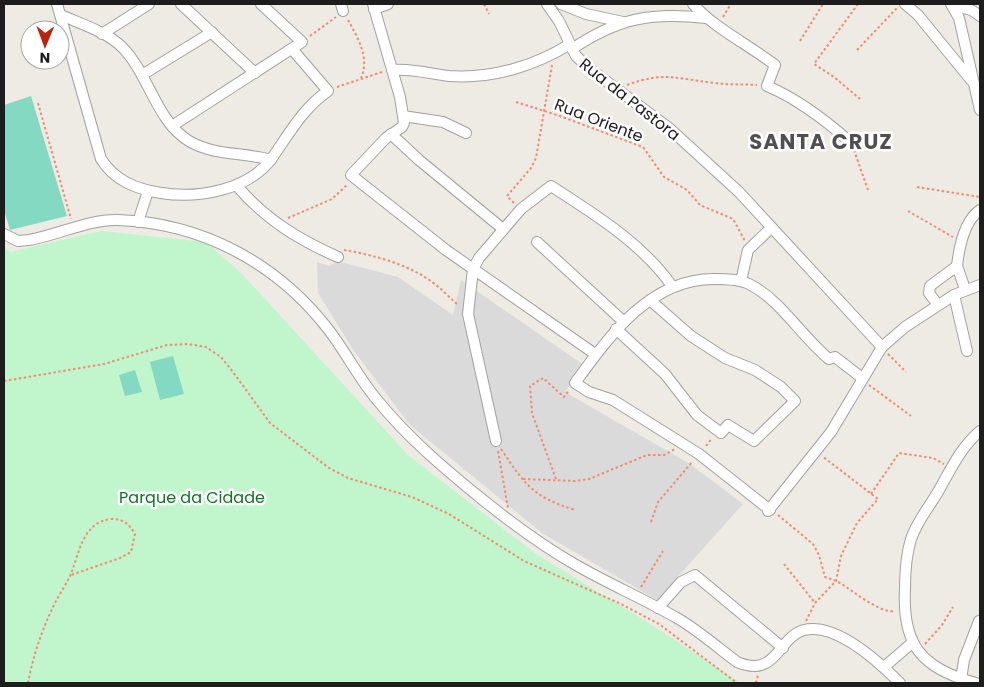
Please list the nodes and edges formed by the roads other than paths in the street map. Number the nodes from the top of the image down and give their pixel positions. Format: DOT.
graph roads {
  1 [pos="57,4"];
  2 [pos="149,4"];
  3 [pos="181,4"];
  4 [pos="261,4"];
  5 [pos="388,4"];
  6 [pos="547,4"];
  7 [pos="560,4"];
  8 [pos="693,4"];
  9 [pos="906,4"];
  10 [pos="374,6"];
  11 [pos="953,6"];
  12 [pos="61,15"];
  13 [pos="980,16"];
  14 [pos="706,18"];
  15 [pos="623,22"];
  16 [pos="212,32"];
  17 [pos="102,34"];
  18 [pos="571,47"];
  19 [pos="292,49"];
  20 [pos="392,70"];
  21 [pos="255,73"];
  22 [pos="142,76"];
  23 [pos="974,82"];
  24 [pos="980,110"];
  25 [pos="403,116"];
  26 [pos="172,126"];
  27 [pos="466,133"];
  28 [pos="390,134"];
  29 [pos="849,141"];
  30 [pos="271,160"];
  31 [pos="237,186"];
  32 [pos="148,191"];
  33 [pos="980,210"];
  34 [pos="138,222"];
  35 [pos="503,229"];
  36 [pos="770,229"];
  37 [pos="4,234"];
  38 [pos="537,242"];
  39 [pos="338,253"];
  40 [pos="957,266"];
  41 [pos="473,269"];
  42 [pos="741,281"];
  43 [pos="980,285"];
  44 [pos="672,286"];
  45 [pos="965,289"];
  46 [pos="954,295"];
  47 [pos="650,300"];
  48 [pos="938,305"];
  49 [pos="620,326"];
  50 [pos="882,347"];
  51 [pos="967,350"];
  52 [pos="596,354"];
  53 [pos="862,378"];
  54 [pos="980,431"];
  55 [pos="496,441"];
  56 [pos="658,608"];
  57 [pos="979,621"];
  58 [pos="915,647"];
  59 [pos="783,648"];
  60 [pos="884,667"];
  61 [pos="961,679"];
  62 [pos="900,683"];
  63 [pos="976,683"];
  1 -- 12 [label="street"];
  2 -- 17 [label="street"];
  3 -- 16 [label="street"];
  4 -- 19 [label="street"];
  5 -- 10 [label="street"];
  6 -- 18 [label="street, Rua da Pastora"];
  7 -- 15 [label="street"];
  8 -- 14 [label="street"];
  9 -- 23 [label="street"];
  10 -- 20 [label="street"];
  11 -- 13 [label="street"];
  11 -- 23 [label="street"];
  12 -- 17 [label="street"];
  12 -- 32 [label="street"];
  14 -- 15 [label="street"];
  14 -- 29 [label="street"];
  15 -- 18 [label="street"];
  16 -- 21 [label="street"];
  16 -- 22 [label="street"];
  17 -- 22 [label="street"];
  18 -- 20 [label="street"];
  18 -- 36 [label="street, Rua da Pastora"];
  19 -- 21 [label="street"];
  19 -- 30 [label="street"];
  20 -- 25 [label="street"];
  21 -- 26 [label="street"];
  22 -- 26 [label="street"];
  23 -- 24 [label="street"];
  25 -- 27 [label="street"];
  25 -- 28 [label="street"];
  26 -- 30 [label="street"];
  28 -- 35 [label="street"];
  28 -- 41 [label="street"];
  30 -- 31 [label="street"];
  31 -- 32 [label="street"];
  31 -- 39 [label="street"];
  32 -- 34 [label="street"];
  33 -- 40 [label="street"];
  34 -- 37 [label="street"];
  34 -- 56 [label="street"];
  35 -- 41 [label="street"];
  35 -- 44 [label="street"];
  36 -- 42 [label="street"];
  36 -- 50 [label="street, Rua da Pastora"];
  38 -- 49 [label="street"];
  40 -- 45 [label="street"];
  40 -- 48 [label="street"];
  41 -- 52 [label="street"];
  41 -- 55 [label="street"];
  42 -- 44 [label="street"];
  42 -- 53 [label="street"];
  43 -- 45 [label="street"];
  44 -- 47 [label="street"];
  45 -- 46 [label="street"];
  46 -- 48 [label="street"];
  46 -- 51 [label="street"];
  47 -- 49 [label="street"];
  47 -- 49 [label="street"];
  48 -- 50 [label="street"];
  49 -- 52 [label="street"];
  50 -- 53 [label="street"];
  52 -- 53 [label="street"];
  54 -- 58 [label="street"];
  56 -- 59 [label="street"];
  56 -- 59 [label="street"];
  57 -- 61 [label="street"];
  58 -- 60 [label="street"];
  58 -- 61 [label="street"];
  59 -- 60 [label="street"];
  60 -- 62 [label="street"];
  61 -- 63 [label="street"];
}
